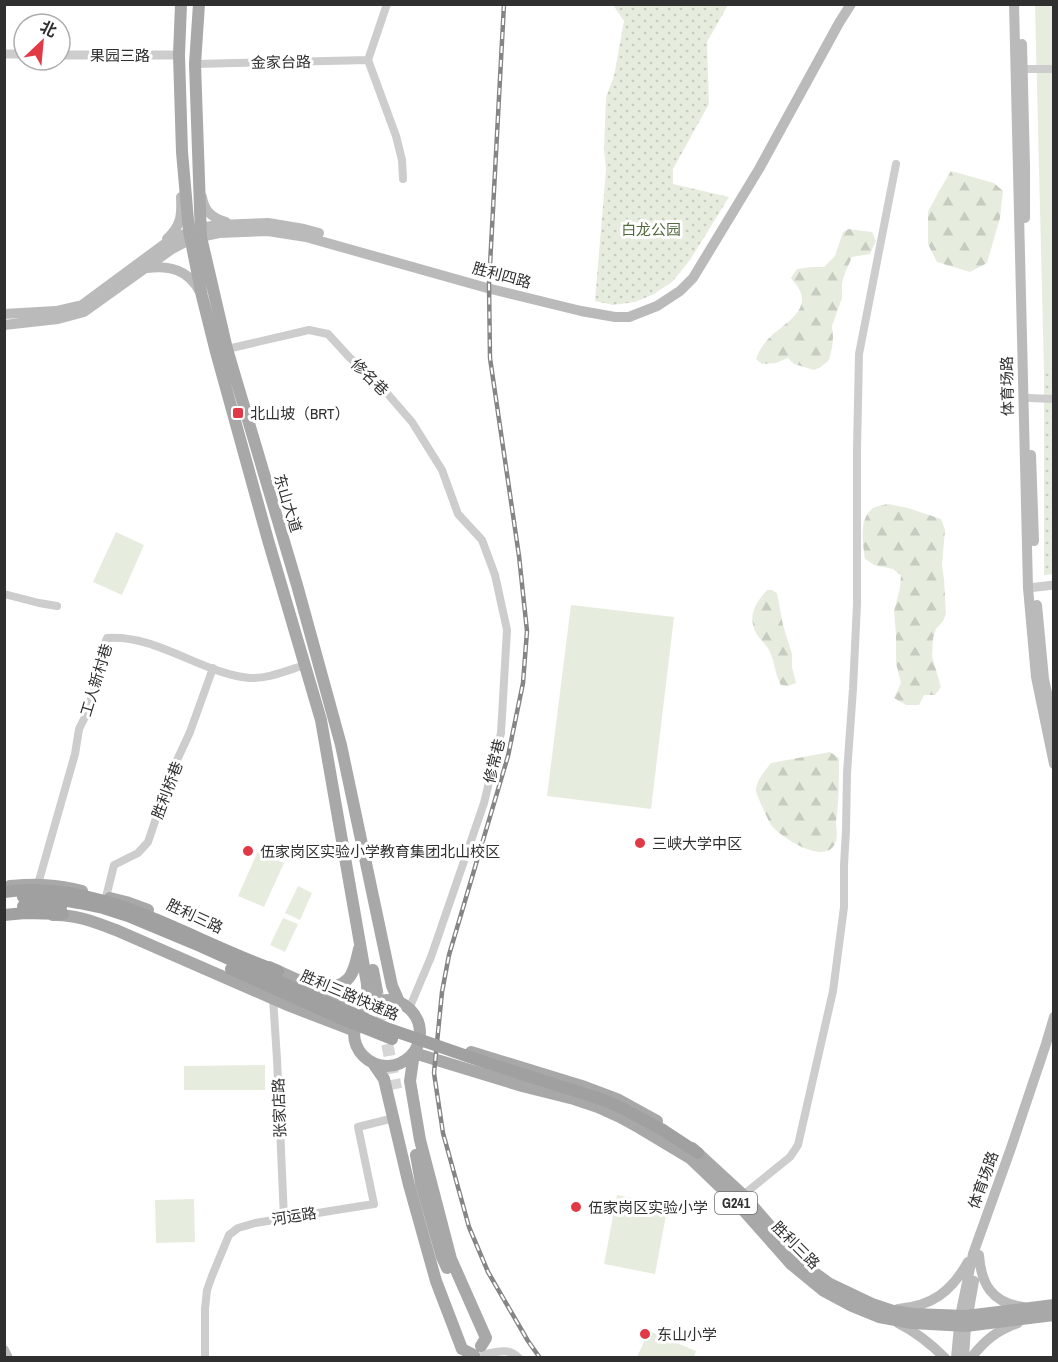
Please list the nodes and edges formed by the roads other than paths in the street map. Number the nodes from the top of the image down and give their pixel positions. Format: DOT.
graph roads {
  1 [pos="181,4"];
  2 [pos="199,4"];
  3 [pos="387,4"];
  4 [pos="844,4"];
  5 [pos="851,4"];
  6 [pos="1014,4"];
  7 [pos="1021,4"];
  8 [pos="72,55"];
  9 [pos="179,55"];
  10 [pos="368,60"];
  11 [pos="195,64"];
  12 [pos="1023,69"];
  13 [pos="1053,69"];
  14 [pos="182,152"];
  15 [pos="197,162"];
  16 [pos="896,164"];
  17 [pos="403,179"];
  18 [pos="236,228"];
  19 [pos="195,234"];
  20 [pos="145,263"];
  21 [pos="207,263"];
  22 [pos="202,296"];
  23 [pos="4,314"];
  24 [pos="4,325"];
  25 [pos="226,349"];
  26 [pos="1029,398"];
  27 [pos="1053,399"];
  28 [pos="458,514"];
  29 [pos="1053,585"];
  30 [pos="1031,588"];
  31 [pos="4,594"];
  32 [pos="57,606"];
  33 [pos="305,665"];
  34 [pos="213,668"];
  35 [pos="327,719"];
  36 [pos="1053,726"];
  37 [pos="1053,764"];
  38 [pos="38,884"];
  39 [pos="4,887"];
  40 [pos="4,892"];
  41 [pos="4,897"];
  42 [pos="106,897"];
  43 [pos="23,901"];
  44 [pos="4,908"];
  45 [pos="63,914"];
  46 [pos="4,915"];
  47 [pos="4,920"];
  48 [pos="360,942"];
  49 [pos="278,971"];
  50 [pos="317,989"];
  51 [pos="381,990"];
  52 [pos="273,998"];
  53 [pos="405,1006"];
  54 [pos="366,1009"];
  55 [pos="1053,1017"];
  56 [pos="355,1031"];
  57 [pos="420,1035"];
  58 [pos="1053,1035"];
  59 [pos="414,1053"];
  60 [pos="373,1063"];
  61 [pos="400,1088"];
  62 [pos="394,1118"];
  63 [pos="694,1155"];
  64 [pos="743,1195"];
  65 [pos="284,1218"];
  66 [pos="976,1254"];
  67 [pos="1053,1305"];
  68 [pos="1029,1313"];
  69 [pos="888,1314"];
  70 [pos="1053,1315"];
  71 [pos="963,1321"];
  72 [pos="4,1350"];
  73 [pos="478,1350"];
  74 [pos="8,1358"];
  75 [pos="205,1358"];
  76 [pos="519,1358"];
  77 [pos="945,1358"];
  78 [pos="956,1358"];
  79 [pos="964,1358"];
  80 [pos="971,1358"];
  1 -- 9 [label="main road, 东山大道"];
  2 -- 11 [label="main road, 东山大道"];
  3 -- 10 [label="street"];
  4 -- 18 [label="main road, 胜利四路"];
  5 -- 18 [label="main road, 胜利四路"];
  6 -- 30 [label="main road, 体育场路"];
  7 -- 12 [label="main road, 体育场路"];
  8 -- 9 [label="street, 果园三路"];
  9 -- 14 [label="main road, 东山大道"];
  10 -- 11 [label="street, 金家台路"];
  10 -- 17 [label="street"];
  11 -- 15 [label="main road, 东山大道"];
  12 -- 13 [label="street"];
  12 -- 26 [label="main road, 体育场路"];
  14 -- 19 [label="main road, 东山大道"];
  14 -- 20 [label="main road"];
  15 -- 18 [label="main road"];
  15 -- 19 [label="main road, 东山大道"];
  16 -- 64 [label="street"];
  18 -- 19 [label="main road, 胜利四路"];
  18 -- 21 [label="main road"];
  19 -- 20 [label="main road, 胜利四路"];
  19 -- 21 [label="main road, 东山大道"];
  19 -- 22 [label="main road, 东山大道"];
  20 -- 22 [label="main road"];
  20 -- 23 [label="main road, 胜利四路"];
  20 -- 24 [label="main road, 胜利四路"];
  21 -- 25 [label="main road, 东山大道"];
  22 -- 33 [label="main road, 东山大道"];
  25 -- 28 [label="street, 修名巷"];
  25 -- 35 [label="main road, 东山大道"];
  26 -- 27 [label="street"];
  26 -- 30 [label="main road, 体育场路"];
  28 -- 53 [label="street, 修常巷"];
  29 -- 30 [label="street"];
  30 -- 36 [label="main road, 体育场路"];
  30 -- 37 [label="main road, 体育场路"];
  31 -- 32 [label="street"];
  33 -- 34 [label="street, 工人新村巷"];
  33 -- 35 [label="main road, 东山大道"];
  34 -- 38 [label="street, 工人新村巷"];
  34 -- 42 [label="street, 胜利桥巷"];
  35 -- 48 [label="main road, 东山大道"];
  35 -- 51 [label="main road"];
  35 -- 53 [label="main road, 东山大道"];
  38 -- 39 [label="main road, 胜利三路"];
  38 -- 42 [label="main road, 胜利三路"];
  40 -- 49 [label="highway"];
  41 -- 43 [label="highway, G241"];
  42 -- 49 [label="main road, 胜利三路"];
  43 -- 44 [label="highway, G241"];
  43 -- 63 [label="highway, 胜利三路快速路 / G241, bridge"];
  45 -- 46 [label="highway"];
  45 -- 47 [label="main road"];
  45 -- 52 [label="main road"];
  48 -- 50 [label="main road"];
  48 -- 54 [label="main road, 东山大道"];
  49 -- 50 [label="main road, 胜利三路"];
  50 -- 54 [label="main road, 胜利三路"];
  52 -- 56 [label="main road"];
  52 -- 65 [label="street, 张家店路"];
  53 -- 54 [label="main road"];
  53 -- 57 [label="main road"];
  54 -- 56 [label="main road"];
  55 -- 66 [label="main road, 体育场路"];
  56 -- 60 [label="main road"];
  57 -- 59 [label="main road"];
  57 -- 63 [label="main road, 胜利三路 / G241"];
  58 -- 66 [label="main road, 体育场路"];
  59 -- 60 [label="main road"];
  59 -- 63 [label="main road, 胜利三路 / G241"];
  59 -- 73 [label="main road"];
  60 -- 62 [label="main road"];
  61 -- 73 [label="main road"];
  62 -- 65 [label="street, 河运路"];
  62 -- 73 [label="main road"];
  63 -- 64 [label="main road, 胜利三路 / G241"];
  63 -- 69 [label="main road, 胜利三路 / G241"];
  64 -- 69 [label="main road, 胜利三路 / G241"];
  65 -- 75 [label="street, 河运路"];
  66 -- 68 [label="main road"];
  66 -- 69 [label="main road"];
  66 -- 71 [label="main road, 体育场路"];
  67 -- 68 [label="main road, 胜利三路 / G241"];
  68 -- 70 [label="main road, 胜利三路 / G241"];
  68 -- 71 [label="main road, 胜利三路 / G241"];
  68 -- 80 [label="main road"];
  69 -- 71 [label="main road, 胜利三路 / G241"];
  69 -- 77 [label="main road"];
  71 -- 78 [label="main road, 体育场路"];
  71 -- 79 [label="main road, 体育场路"];
  72 -- 74 [label="main road"];
  73 -- 76 [label="street"];
}
